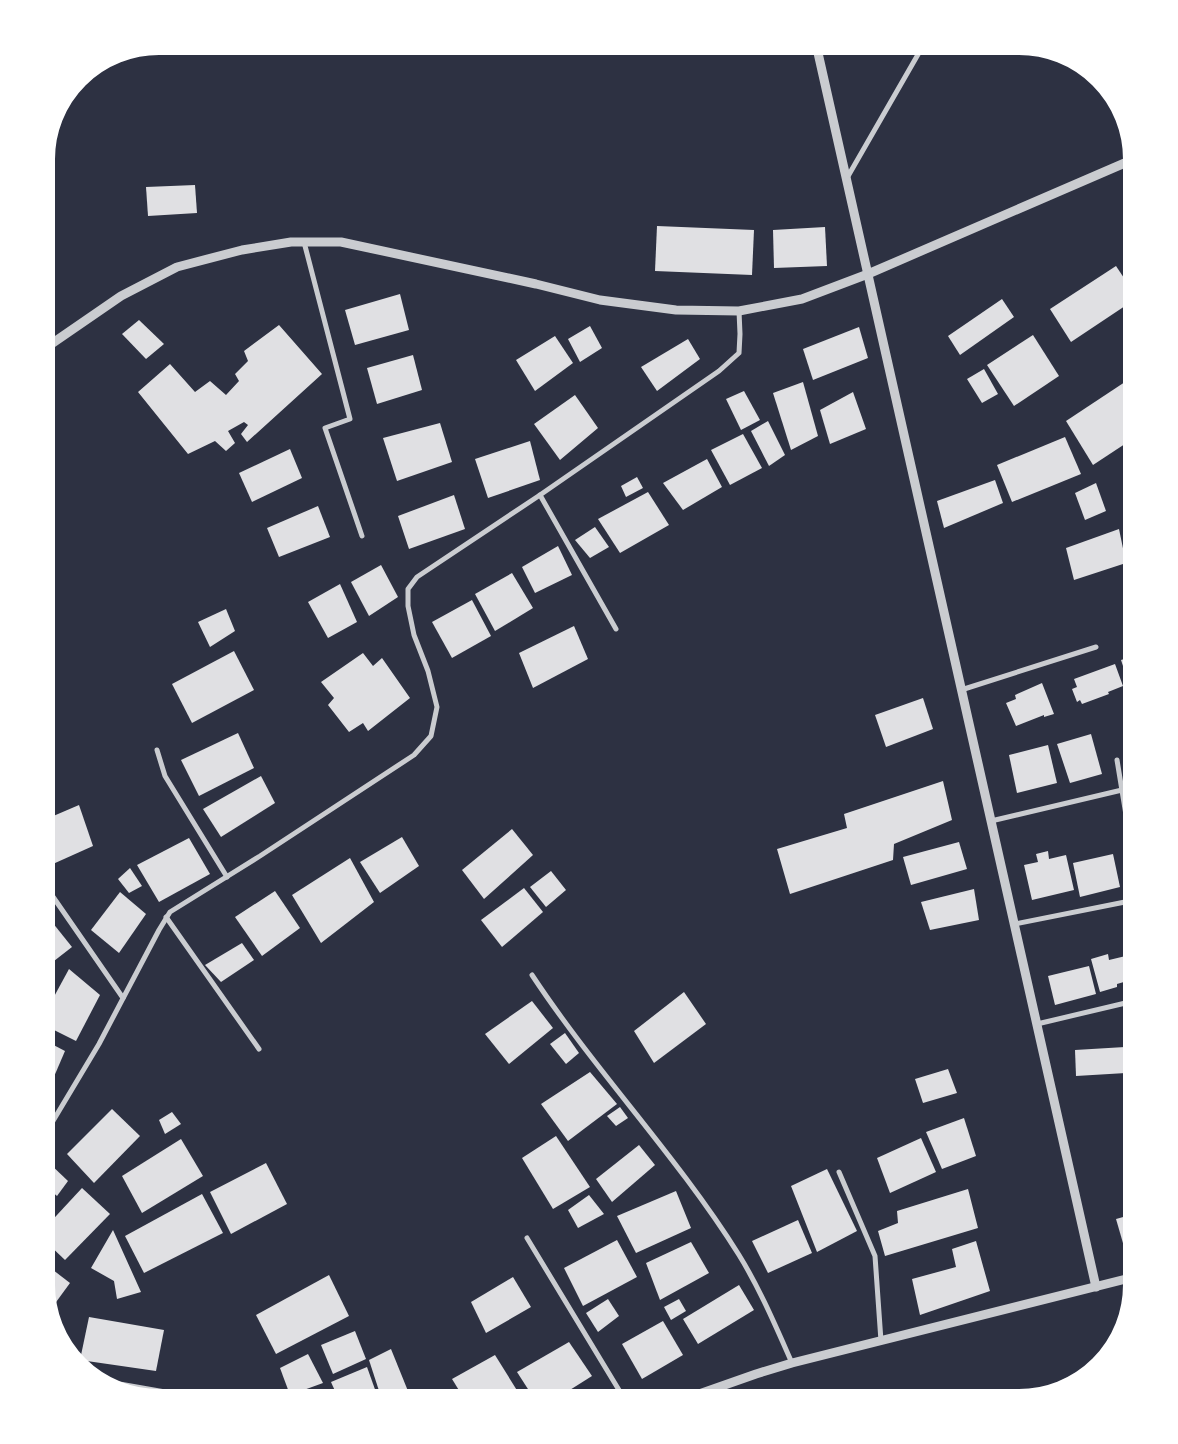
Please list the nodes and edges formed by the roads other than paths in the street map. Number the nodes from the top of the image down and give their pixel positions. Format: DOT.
graph roads {
  1 [pos="818,53"];
  2 [pos="919,53"];
  3 [pos="1126,162"];
  4 [pos="847,179"];
  5 [pos="304,242"];
  6 [pos="868,274"];
  7 [pos="739,311"];
  8 [pos="53,343"];
  9 [pos="540,496"];
  10 [pos="362,536"];
  11 [pos="616,629"];
  12 [pos="1096,647"];
  13 [pos="961,690"];
  14 [pos="157,750"];
  15 [pos="1117,760"];
  16 [pos="1122,790"];
  17 [pos="1126,815"];
  18 [pos="991,822"];
  19 [pos="227,877"];
  20 [pos="52,895"];
  21 [pos="1125,902"];
  22 [pos="166,917"];
  23 [pos="1014,924"];
  24 [pos="532,975"];
  25 [pos="123,998"];
  26 [pos="1126,1003"];
  27 [pos="1037,1024"];
  28 [pos="259,1049"];
  29 [pos="52,1122"];
  30 [pos="839,1172"];
  31 [pos="527,1238"];
  32 [pos="1126,1279"];
  33 [pos="1096,1287"];
  34 [pos="882,1342"];
  35 [pos="792,1363"];
  36 [pos="620,1392"];
  37 [pos="705,1392"];
  1 -- 4 [label="street"];
  2 -- 4 [label="street"];
  3 -- 6 [label="street"];
  4 -- 6 [label="street"];
  5 -- 7 [label="street"];
  5 -- 8 [label="street"];
  5 -- 10 [label="street"];
  6 -- 7 [label="street"];
  6 -- 13 [label="street"];
  7 -- 9 [label="street"];
  9 -- 11 [label="street"];
  9 -- 19 [label="street"];
  12 -- 13 [label="street"];
  13 -- 18 [label="street"];
  14 -- 19 [label="street"];
  15 -- 16 [label="street"];
  16 -- 17 [label="street"];
  16 -- 18 [label="street"];
  18 -- 23 [label="street"];
  19 -- 22 [label="street"];
  20 -- 25 [label="street"];
  21 -- 23 [label="street"];
  22 -- 25 [label="street"];
  22 -- 28 [label="street"];
  23 -- 27 [label="street"];
  24 -- 35 [label="street"];
  25 -- 29 [label="street"];
  26 -- 27 [label="street"];
  27 -- 33 [label="street"];
  30 -- 34 [label="street"];
  31 -- 36 [label="street"];
  32 -- 33 [label="street"];
  33 -- 34 [label="street"];
  34 -- 35 [label="street"];
  35 -- 37 [label="street"];
}
